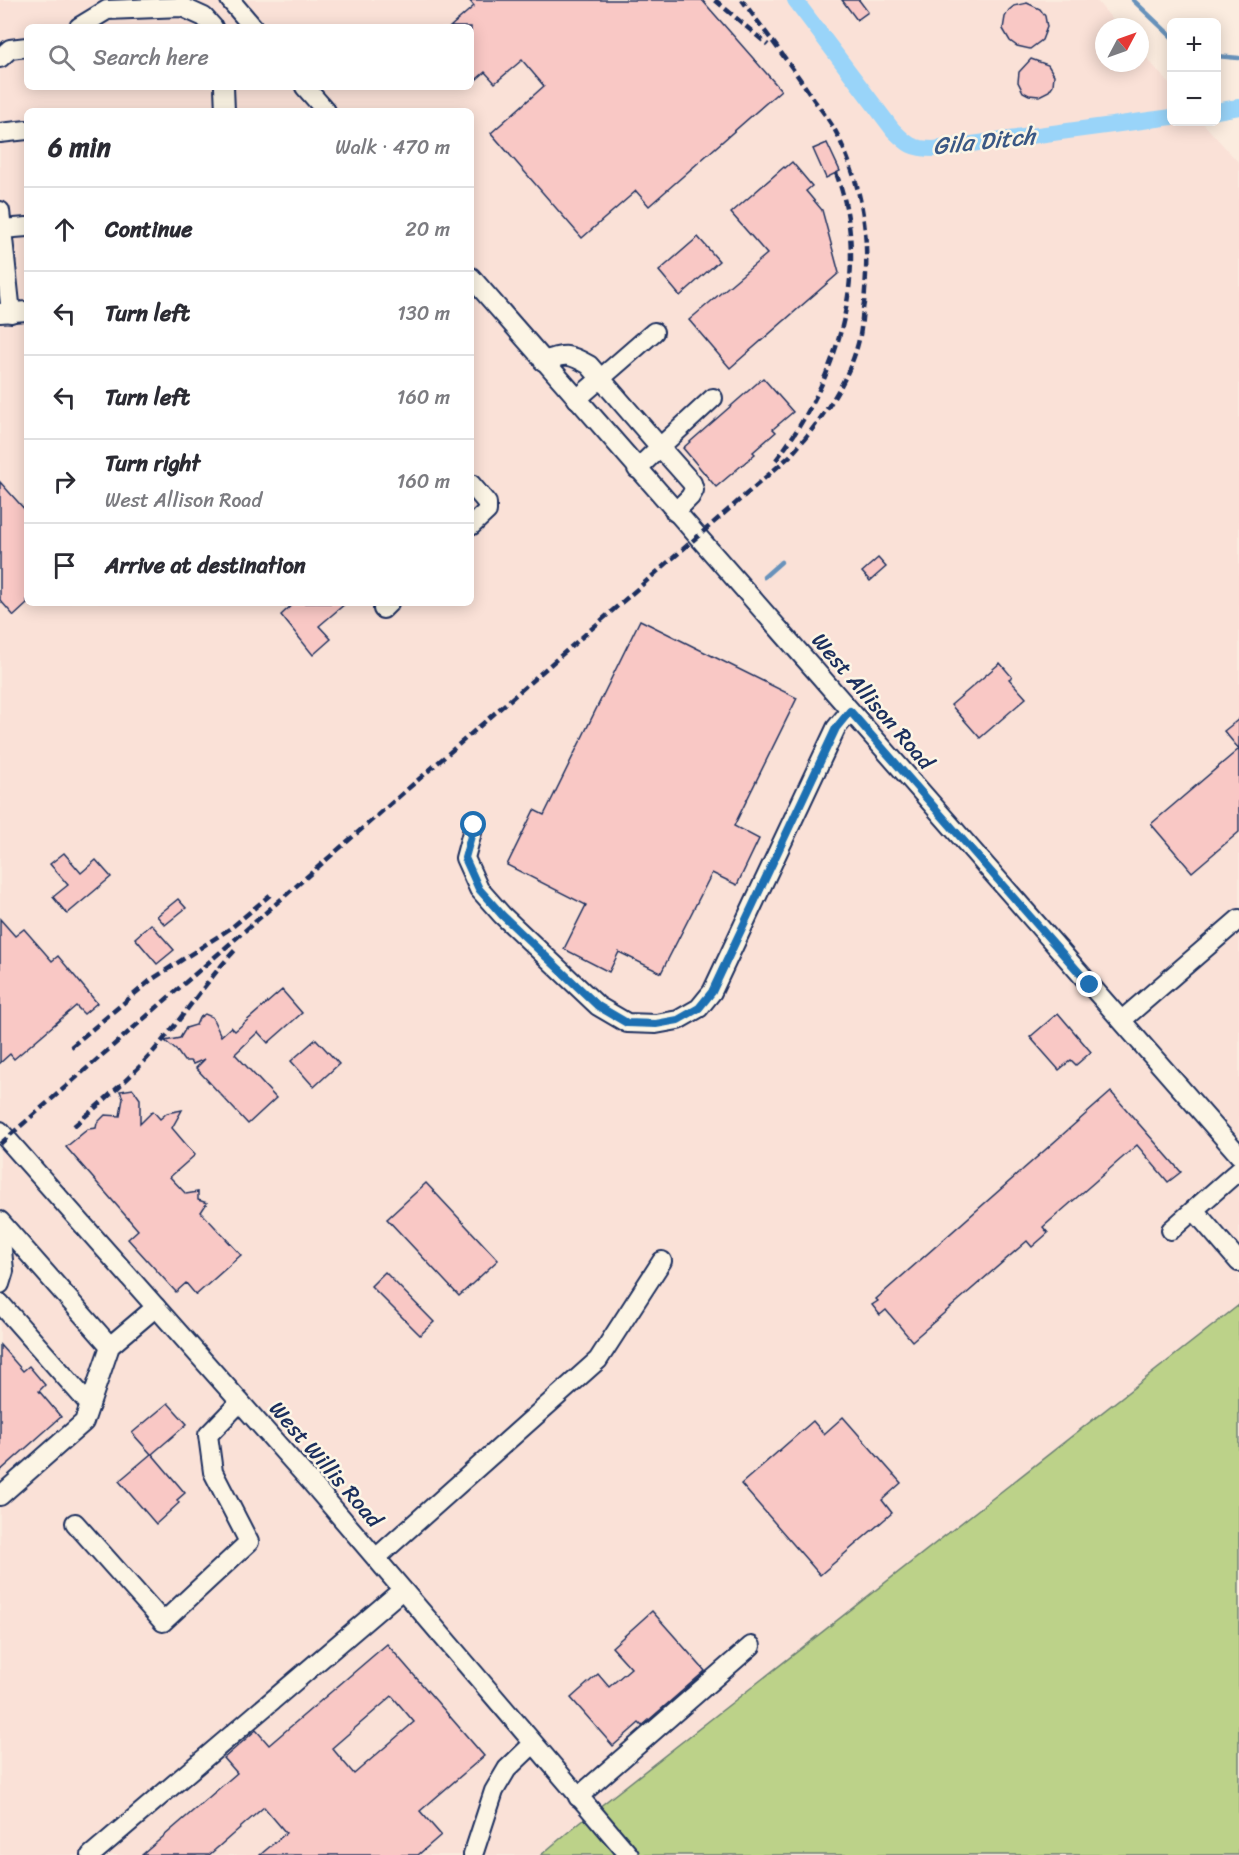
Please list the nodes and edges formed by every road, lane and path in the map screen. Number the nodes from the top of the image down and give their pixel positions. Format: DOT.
graph roads {
  1 [pos="230,0"];
  2 [pos="84,24"];
  3 [pos="210,24"];
  4 [pos="250,24"];
  5 [pos="24,47"];
  6 [pos="0,58"];
  7 [pos="224,90"];
  8 [pos="308,90"];
  9 [pos="225,108"];
  10 [pos="323,108"];
  11 [pos="24,130"];
  12 [pos="0,133"];
  13 [pos="1,220"];
  14 [pos="24,226"];
  15 [pos="474,280"];
  16 [pos="13,312"];
  17 [pos="654,332"];
  18 [pos="543,361"];
  19 [pos="600,379"];
  20 [pos="576,399"];
  21 [pos="713,399"];
  22 [pos="660,447"];
  23 [pos="637,469"];
  24 [pos="474,488"];
  25 [pos="675,512"];
  26 [pos="474,523"];
  27 [pos="850,711"];
  28 [pos="474,825"];
  29 [pos="1239,919"];
  30 [pos="1122,1020"];
  31 [pos="0,1131"];
  32 [pos="1239,1155"];
  33 [pos="1239,1170"];
  34 [pos="1194,1210"];
  35 [pos="0,1221"];
  36 [pos="0,1228"];
  37 [pos="1171,1230"];
  38 [pos="662,1261"];
  39 [pos="1239,1262"];
  40 [pos="0,1284"];
  41 [pos="0,1303"];
  42 [pos="156,1307"];
  43 [pos="110,1346"];
  44 [pos="240,1402"];
  45 [pos="90,1405"];
  46 [pos="0,1496"];
  47 [pos="75,1523"];
  48 [pos="376,1558"];
  49 [pos="402,1590"];
  50 [pos="751,1646"];
  51 [pos="532,1744"];
  52 [pos="578,1797"];
  53 [pos="92,1855"];
  54 [pos="473,1855"];
  55 [pos="629,1855"];
  1 -- 4 [label="street"];
  2 -- 3 [label="street"];
  5 -- 6 [label="street"];
  7 -- 9 [label="street"];
  8 -- 10 [label="street"];
  11 -- 12 [label="street"];
  13 -- 14 [label="street"];
  13 -- 16 [label="street"];
  15 -- 18 [label="street, West Allison Road"];
  17 -- 19 [label="street"];
  18 -- 19 [label="street"];
  18 -- 20 [label="street, West Allison Road"];
  19 -- 20 [label="street"];
  19 -- 22 [label="street"];
  20 -- 23 [label="street, West Allison Road"];
  21 -- 22 [label="street"];
  22 -- 23 [label="street"];
  22 -- 25 [label="street"];
  23 -- 25 [label="street, West Allison Road"];
  24 -- 26 [label="street"];
  25 -- 27 [label="street, West Allison Road"];
  27 -- 28 [label="street"];
  27 -- 30 [label="street, West Allison Road"];
  29 -- 30 [label="street"];
  30 -- 32 [label="street, West Allison Road"];
  31 -- 42 [label="street, West Willis Road"];
  33 -- 34 [label="street"];
  34 -- 37 [label="street"];
  34 -- 39 [label="street"];
  35 -- 43 [label="street"];
  36 -- 40 [label="street"];
  38 -- 48 [label="street"];
  41 -- 45 [label="street"];
  42 -- 43 [label="street"];
  42 -- 44 [label="street, West Willis Road"];
  43 -- 45 [label="street"];
  44 -- 47 [label="street"];
  44 -- 48 [label="street, West Willis Road"];
  45 -- 46 [label="street"];
  48 -- 49 [label="street, West Willis Road"];
  49 -- 51 [label="street, West Willis Road"];
  49 -- 53 [label="street"];
  50 -- 52 [label="street"];
  51 -- 52 [label="street, West Willis Road"];
  51 -- 54 [label="street"];
  52 -- 55 [label="street, West Willis Road"];
}
